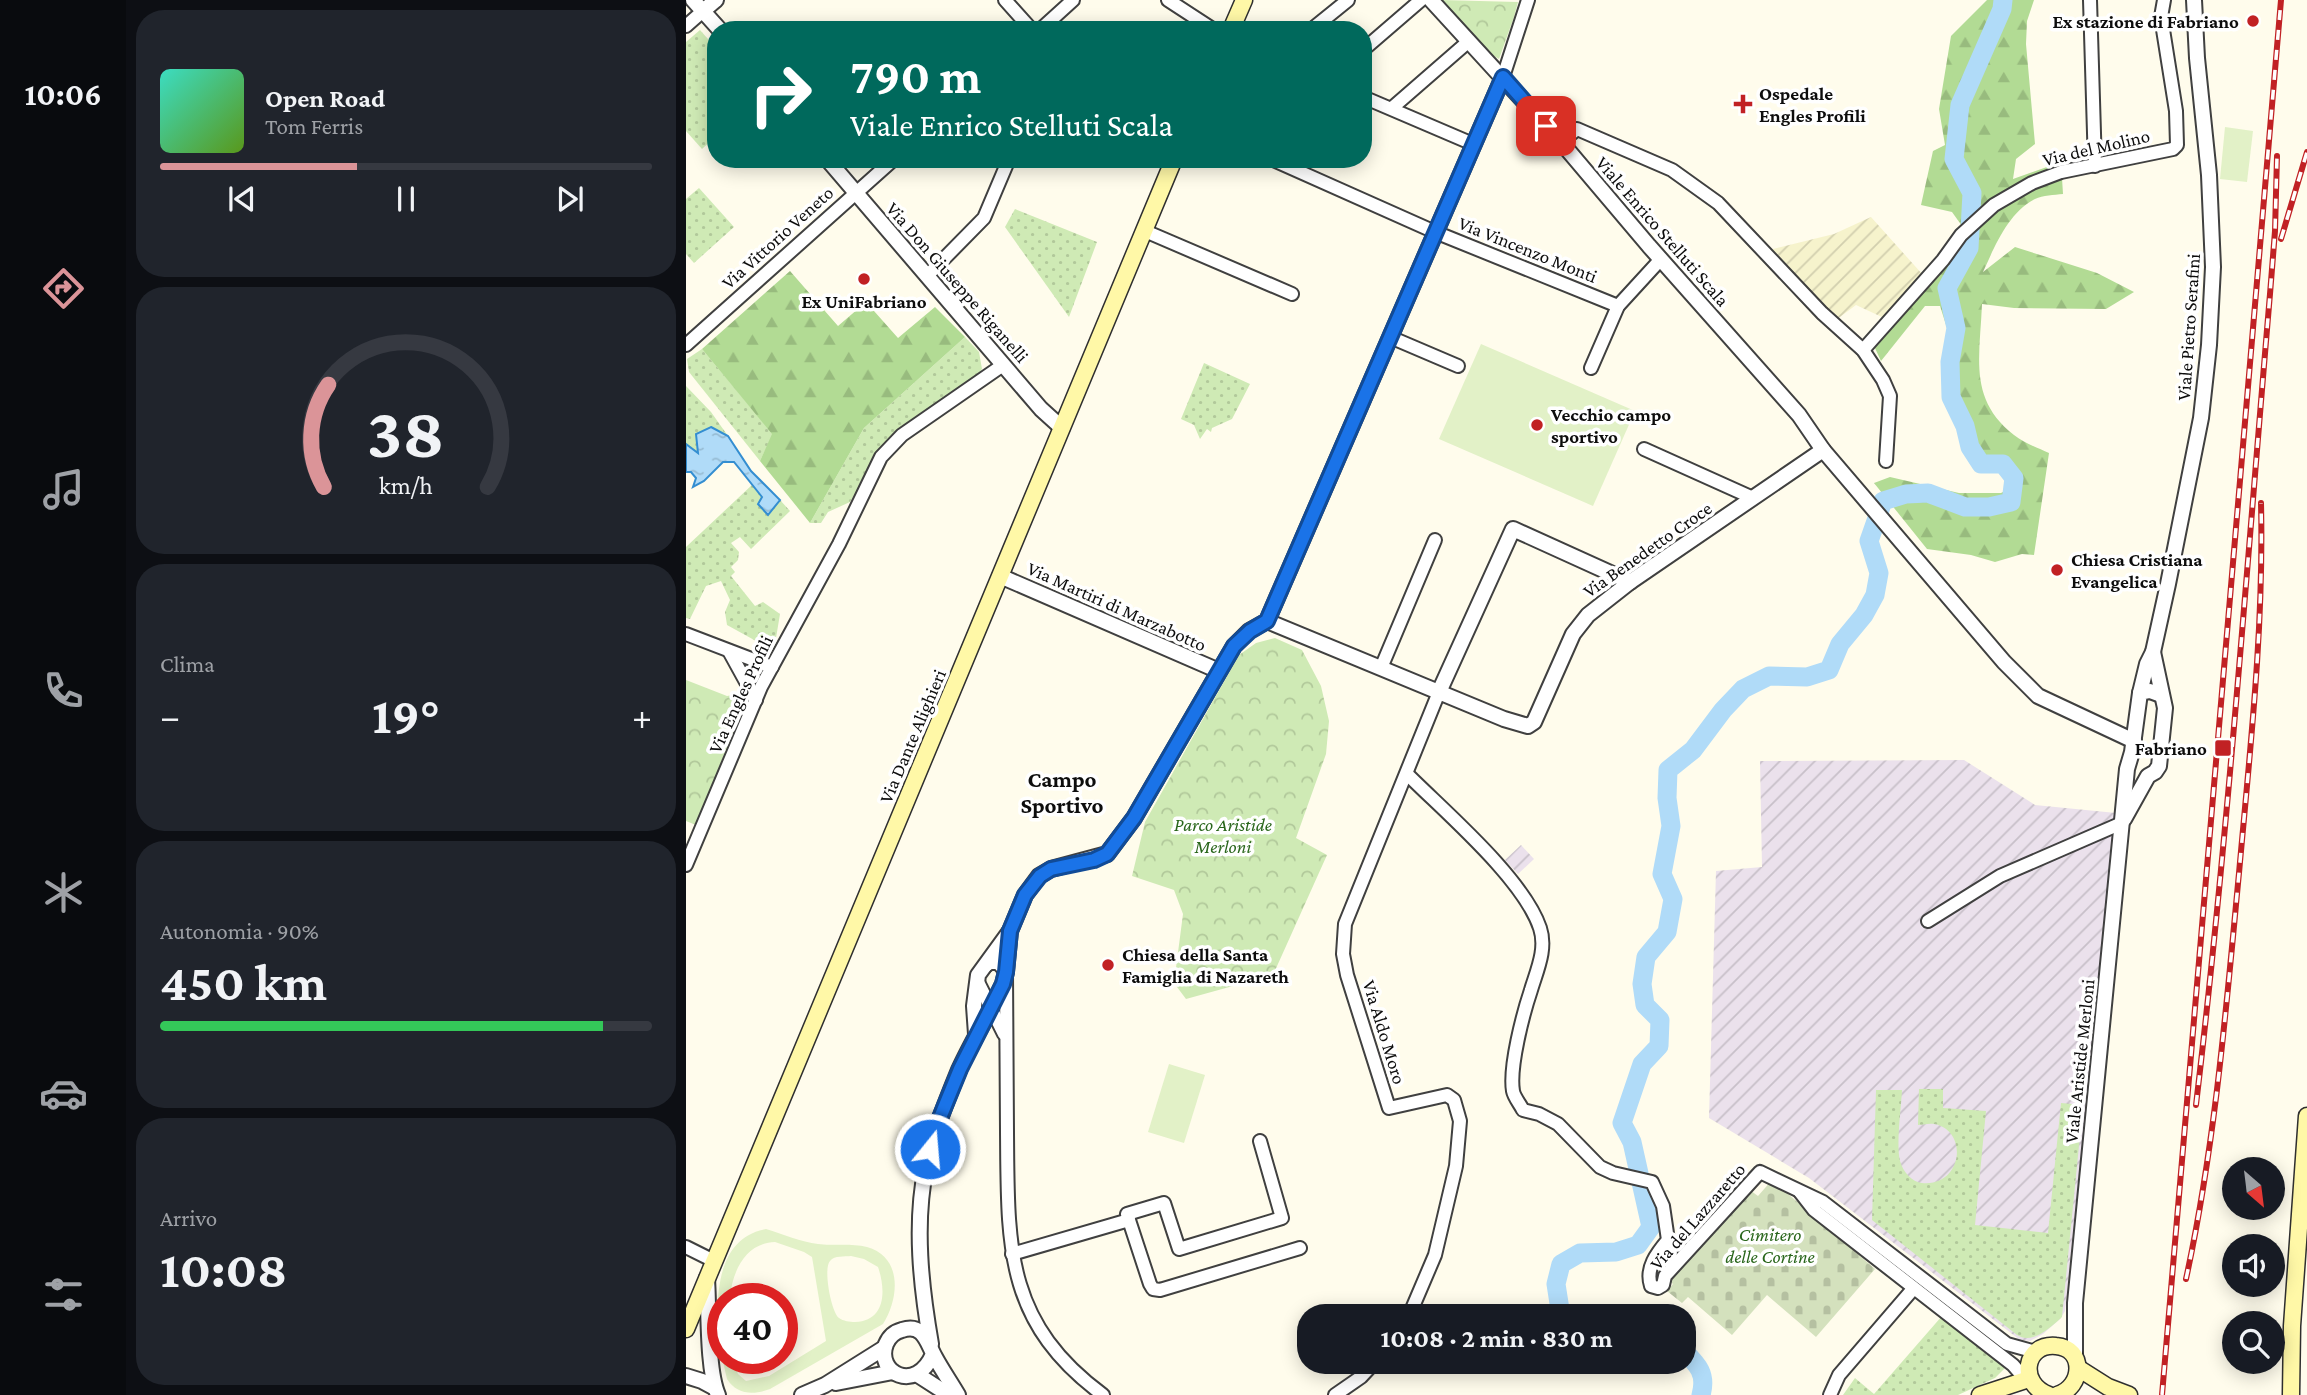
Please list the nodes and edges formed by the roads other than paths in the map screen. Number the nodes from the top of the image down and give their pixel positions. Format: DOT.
graph roads {
  1 [pos="716,0"];
  2 [pos="1005,0"];
  3 [pos="1073,0"];
  4 [pos="1168,0"];
  5 [pos="1244,0"];
  6 [pos="1348,0"];
  7 [pos="1420,0"];
  8 [pos="1431,0"];
  9 [pos="1528,0"];
  10 [pos="2090,0"];
  11 [pos="2164,0"];
  12 [pos="2194,0"];
  13 [pos="698,5"];
  14 [pos="712,21"];
  15 [pos="1024,21"];
  16 [pos="1050,21"];
  17 [pos="1200,21"];
  18 [pos="1235,21"];
  19 [pos="1322,21"];
  20 [pos="686,26"];
  21 [pos="1469,41"];
  22 [pos="1372,42"];
  23 [pos="1503,77"];
  24 [pos="1372,100"];
  25 [pos="1392,108"];
  26 [pos="1561,142"];
  27 [pos="1473,144"];
  28 [pos="2095,166"];
  29 [pos="835,168"];
  30 [pos="884,168"];
  31 [pos="1005,168"];
  32 [pos="1170,168"];
  33 [pos="1290,168"];
  34 [pos="856,193"];
  35 [pos="1145,231"];
  36 [pos="1435,232"];
  37 [pos="1661,259"];
  38 [pos="927,276"];
  39 [pos="1292,294"];
  40 [pos="1618,306"];
  41 [pos="1390,337"];
  42 [pos="686,345"];
  43 [pos="1863,350"];
  44 [pos="1003,365"];
  45 [pos="1458,366"];
  46 [pos="1591,368"];
  47 [pos="1062,428"];
  48 [pos="1644,449"];
  49 [pos="1828,456"];
  50 [pos="1886,461"];
  51 [pos="1753,498"];
  52 [pos="1435,540"];
  53 [pos="1000,576"];
  54 [pos="1630,582"];
  55 [pos="1267,621"];
  56 [pos="686,634"];
  57 [pos="729,651"];
  58 [pos="2153,652"];
  59 [pos="772,667"];
  60 [pos="1381,668"];
  61 [pos="1219,671"];
  62 [pos="1439,692"];
  63 [pos="2140,694"];
  64 [pos="2161,695"];
  65 [pos="756,700"];
  66 [pos="2136,726"];
  67 [pos="2113,730"];
  68 [pos="2134,741"];
  69 [pos="2130,761"];
  70 [pos="1407,774"];
  71 [pos="2148,776"];
  72 [pos="2122,823"];
  73 [pos="686,866"];
  74 [pos="1928,921"];
  75 [pos="1010,931"];
  76 [pos="984,967"];
  77 [pos="1006,972"];
  78 [pos="978,982"];
  79 [pos="991,1008"];
  80 [pos="976,1034"];
  81 [pos="1006,1037"];
  82 [pos="2307,1116"];
  83 [pos="1260,1140"];
  84 [pos="1798,1189"];
  85 [pos="2299,1218"];
  86 [pos="1129,1220"];
  87 [pos="2307,1241"];
  88 [pos="686,1247"];
  89 [pos="1300,1248"];
  90 [pos="1012,1254"];
  91 [pos="714,1261"];
  92 [pos="707,1278"];
  93 [pos="2307,1288"];
  94 [pos="1913,1289"];
  95 [pos="922,1293"];
  96 [pos="2075,1303"];
  97 [pos="1414,1304"];
  98 [pos="2292,1326"];
  99 [pos="686,1329"];
  100 [pos="911,1329"];
  101 [pos="2055,1346"];
  102 [pos="884,1348"];
  103 [pos="932,1349"];
  104 [pos="2036,1352"];
  105 [pos="2076,1363"];
  106 [pos="893,1372"];
  107 [pos="1363,1374"];
  108 [pos="918,1375"];
  109 [pos="686,1376"];
  110 [pos="2027,1379"];
  111 [pos="825,1385"];
  112 [pos="716,1392"];
  113 [pos="2289,1393"];
  114 [pos="802,1395"];
  115 [pos="949,1395"];
  116 [pos="958,1395"];
  117 [pos="1103,1395"];
  118 [pos="1335,1395"];
  119 [pos="1830,1395"];
  120 [pos="1980,1395"];
  121 [pos="2049,1395"];
  122 [pos="2057,1395"];
  123 [pos="2129,1395"];
  1 -- 13 [label="street"];
  2 -- 15 [label="street"];
  3 -- 16 [label="street"];
  4 -- 17 [label="street"];
  5 -- 18 [label="main road"];
  6 -- 19 [label="street"];
  7 -- 22 [label="street"];
  8 -- 21 [label="street, Viale Enrico Stelluti Scala"];
  9 -- 23 [label="street"];
  10 -- 28 [label="street"];
  11 -- 28 [label="street, Via del Molino"];
  12 -- 58 [label="street, Viale Pietro Serafini"];
  13 -- 14 [label="street"];
  13 -- 20 [label="street"];
  21 -- 23 [label="street, Viale Enrico Stelluti Scala"];
  21 -- 25 [label="street"];
  23 -- 26 [label="street, Viale Enrico Stelluti Scala"];
  23 -- 27 [label="street"];
  24 -- 25 [label="street"];
  25 -- 27 [label="street"];
  26 -- 37 [label="street, Viale Enrico Stelluti Scala"];
  26 -- 43 [label="street"];
  27 -- 36 [label="street"];
  28 -- 43 [label="street, Via del Molino"];
  29 -- 34 [label="street, Via Don Giuseppe Riganelli"];
  30 -- 34 [label="street, Via Vittorio Veneto"];
  31 -- 38 [label="street"];
  32 -- 35 [label="main road, Via Dante Alighieri"];
  33 -- 36 [label="street, Via Vincenzo Monti"];
  34 -- 38 [label="street, Via Don Giuseppe Riganelli"];
  34 -- 42 [label="street, Via Vittorio Veneto"];
  35 -- 39 [label="street"];
  35 -- 47 [label="main road, Via Dante Alighieri"];
  36 -- 40 [label="street, Via Vincenzo Monti"];
  36 -- 41 [label="street"];
  37 -- 40 [label="street"];
  37 -- 49 [label="street, Viale Enrico Stelluti Scala"];
  38 -- 44 [label="street, Via Don Giuseppe Riganelli"];
  40 -- 46 [label="street"];
  41 -- 45 [label="street"];
  41 -- 55 [label="street"];
  43 -- 50 [label="street"];
  44 -- 47 [label="street, Via Don Giuseppe Riganelli"];
  44 -- 59 [label="street, Via Engles Profili"];
  47 -- 53 [label="main road, Via Dante Alighieri"];
  48 -- 51 [label="street"];
  49 -- 51 [label="street, Via Benedetto Croce"];
  49 -- 67 [label="street, Viale Enrico Stelluti Scala"];
  51 -- 54 [label="street, Via Benedetto Croce"];
  52 -- 60 [label="street"];
  53 -- 61 [label="street, Via Martiri di Marzabotto"];
  53 -- 91 [label="main road, Via Dante Alighieri"];
  54 -- 62 [label="street, Via Benedetto Croce"];
  54 -- 62 [label="street"];
  55 -- 60 [label="street, Via Benedetto Croce"];
  55 -- 61 [label="street"];
  56 -- 57 [label="street"];
  57 -- 59 [label="street"];
  57 -- 65 [label="street"];
  58 -- 63 [label="street, Viale Pietro Serafini"];
  58 -- 64 [label="street"];
  59 -- 65 [label="street, Via Engles Profili"];
  60 -- 62 [label="street, Via Benedetto Croce"];
  61 -- 75 [label="street"];
  62 -- 70 [label="street, Via Aldo Moro"];
  63 -- 64 [label="street"];
  63 -- 66 [label="street, Viale Pietro Serafini"];
  64 -- 71 [label="street"];
  65 -- 73 [label="street, Via Engles Profili"];
  66 -- 67 [label="street"];
  66 -- 68 [label="street, Viale Pietro Serafini"];
  67 -- 68 [label="street"];
  68 -- 69 [label="street, Viale Aristide Merloni"];
  69 -- 71 [label="street"];
  69 -- 72 [label="street, Viale Aristide Merloni"];
  70 -- 84 [label="street, Via del Lazzaretto"];
  70 -- 97 [label="street, Via Aldo Moro"];
  71 -- 72 [label="street"];
  72 -- 74 [label="street"];
  72 -- 96 [label="street, Viale Aristide Merloni"];
  75 -- 76 [label="street"];
  75 -- 77 [label="street"];
  76 -- 77 [label="street"];
  76 -- 78 [label="street"];
  77 -- 79 [label="street"];
  77 -- 81 [label="street"];
  78 -- 79 [label="street"];
  78 -- 80 [label="street"];
  79 -- 80 [label="street"];
  79 -- 81 [label="street"];
  80 -- 95 [label="street"];
  81 -- 90 [label="street"];
  82 -- 85 [label="main road"];
  83 -- 86 [label="street"];
  84 -- 94 [label="street, Via del Lazzaretto"];
  84 -- 104 [label="street, Via del Lazzaretto"];
  85 -- 87 [label="main road"];
  85 -- 98 [label="main road"];
  86 -- 89 [label="street"];
  86 -- 90 [label="street"];
  88 -- 91 [label="street"];
  90 -- 117 [label="street"];
  91 -- 92 [label="main road, Via Dante Alighieri"];
  92 -- 99 [label="main road, Via Dante Alighieri"];
  92 -- 112 [label="street"];
  93 -- 98 [label="main road"];
  94 -- 110 [label="street, Via del Lazzaretto"];
  94 -- 119 [label="street"];
  95 -- 100 [label="street"];
  95 -- 103 [label="street"];
  96 -- 101 [label="street, Viale Aristide Merloni"];
  96 -- 105 [label="street, Viale Aristide Merloni"];
  98 -- 113 [label="main road"];
  100 -- 102 [label="street"];
  100 -- 103 [label="street"];
  101 -- 104 [label="main road"];
  101 -- 105 [label="main road"];
  102 -- 106 [label="street"];
  102 -- 111 [label="street"];
  103 -- 108 [label="street"];
  103 -- 116 [label="street"];
  104 -- 110 [label="main road"];
  105 -- 122 [label="main road"];
  105 -- 123 [label="main road"];
  106 -- 108 [label="street"];
  106 -- 111 [label="street"];
  107 -- 118 [label="street"];
  108 -- 115 [label="street"];
  109 -- 112 [label="street"];
  110 -- 120 [label="main road"];
  110 -- 121 [label="main road"];
  111 -- 114 [label="street"];
}
